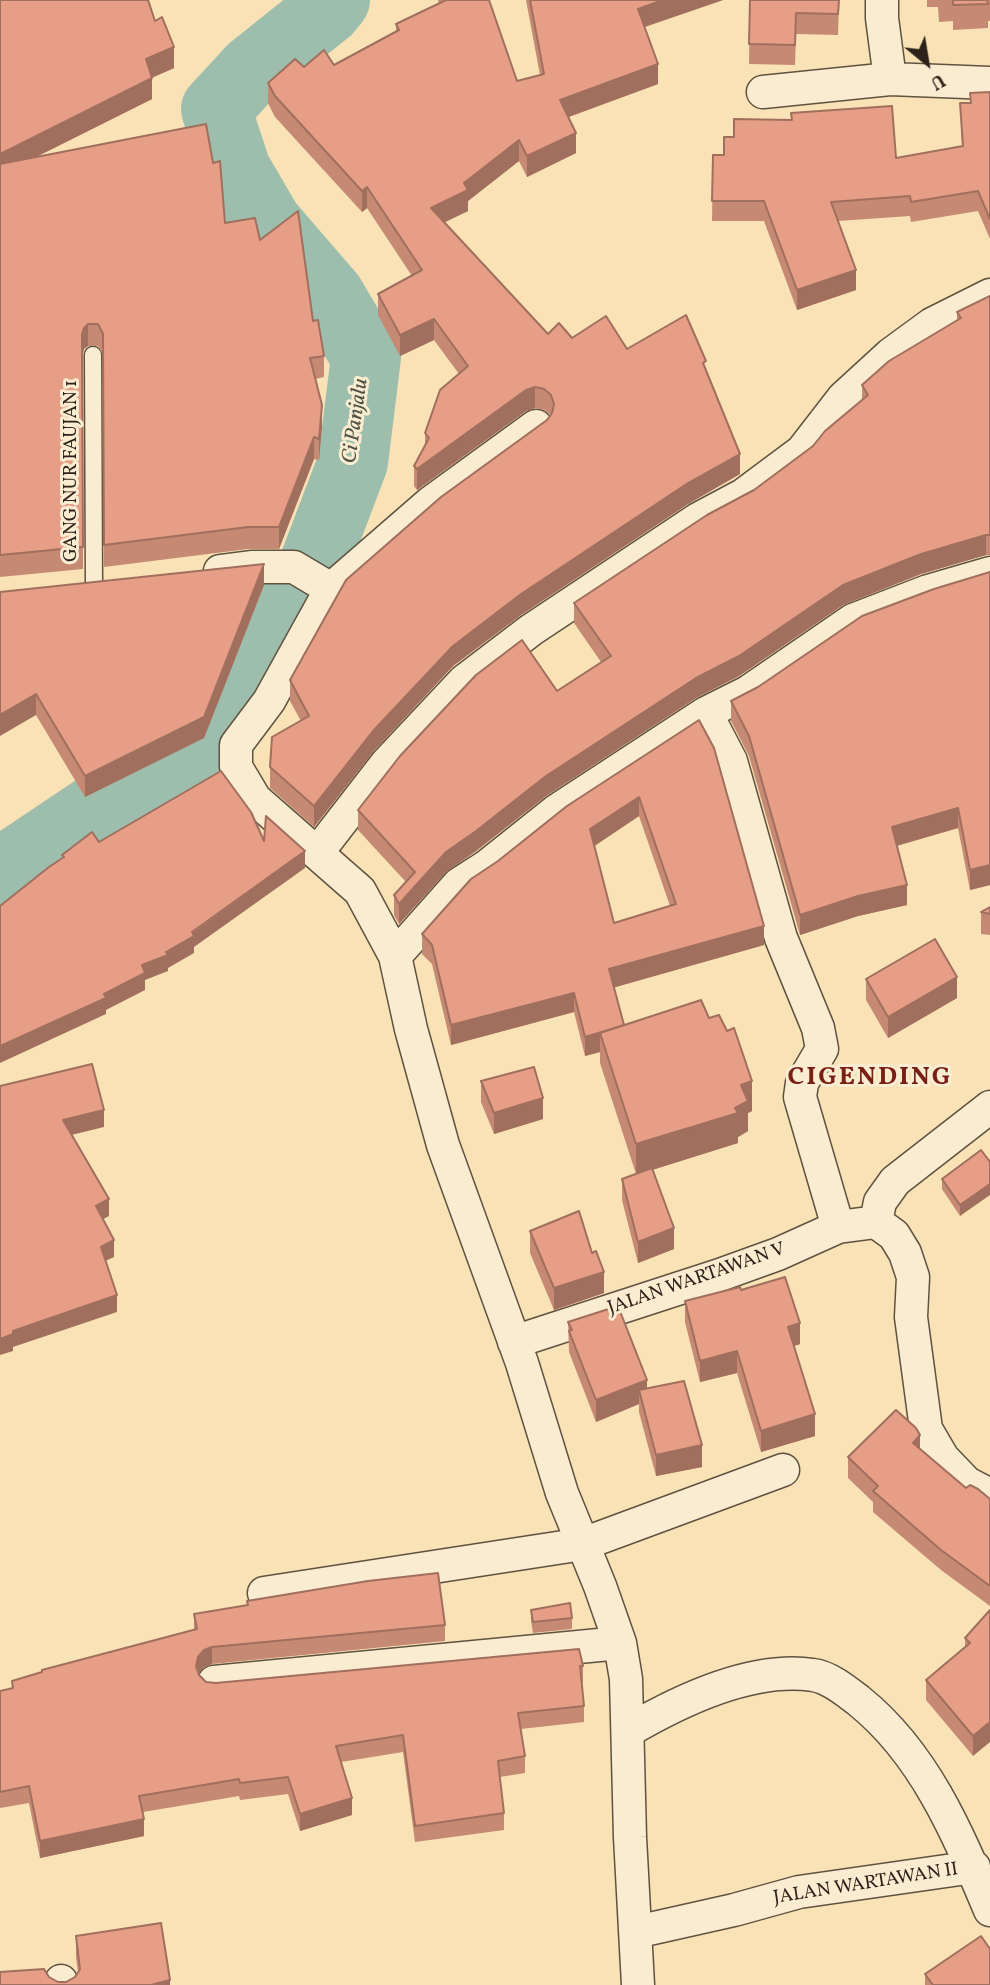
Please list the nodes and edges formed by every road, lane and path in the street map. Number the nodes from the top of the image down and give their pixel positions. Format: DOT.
graph roads {
  1 [pos="882,0"];
  2 [pos="890,79"];
  3 [pos="990,83"];
  4 [pos="763,92"];
  5 [pos="990,295"];
  6 [pos="93,355"];
  7 [pos="536,426"];
  8 [pos="990,573"];
  9 [pos="198,574"];
  10 [pos="94,586"];
  11 [pos="328,588"];
  12 [pos="706,713"];
  13 [pos="317,853"];
  14 [pos="395,956"];
  15 [pos="990,1107"];
  16 [pos="876,1222"];
  17 [pos="838,1227"];
  18 [pos="514,1342"];
  19 [pos="783,1470"];
  20 [pos="990,1495"];
  21 [pos="583,1544"];
  22 [pos="264,1593"];
  23 [pos="620,1643"];
  24 [pos="214,1682"];
  25 [pos="628,1731"];
  26 [pos="974,1867"];
  27 [pos="990,1910"];
  28 [pos="636,1932"];
  29 [pos="638,1985"];
  1 -- 2 [label="street"];
  2 -- 3 [label="street"];
  2 -- 4 [label="street"];
  5 -- 13 [label="street"];
  6 -- 10 [label="lane, GANG NUR FAUJAN 1"];
  7 -- 11 [label="street"];
  8 -- 12 [label="street"];
  9 -- 11 [label="street"];
  11 -- 13 [label="street"];
  12 -- 14 [label="street"];
  12 -- 17 [label="street"];
  13 -- 14 [label="street"];
  14 -- 18 [label="street"];
  15 -- 16 [label="street"];
  16 -- 17 [label="street, JALAN WARTAWAN V"];
  16 -- 20 [label="street"];
  17 -- 18 [label="street, JALAN WARTAWAN V"];
  18 -- 21 [label="street"];
  19 -- 21 [label="street"];
  21 -- 22 [label="street"];
  21 -- 23 [label="street"];
  23 -- 24 [label="street"];
  23 -- 25 [label="street"];
  25 -- 26 [label="street"];
  25 -- 28 [label="street"];
  26 -- 27 [label="street"];
  26 -- 28 [label="street, JALAN WARTAWAN II"];
  28 -- 29 [label="street"];
}
